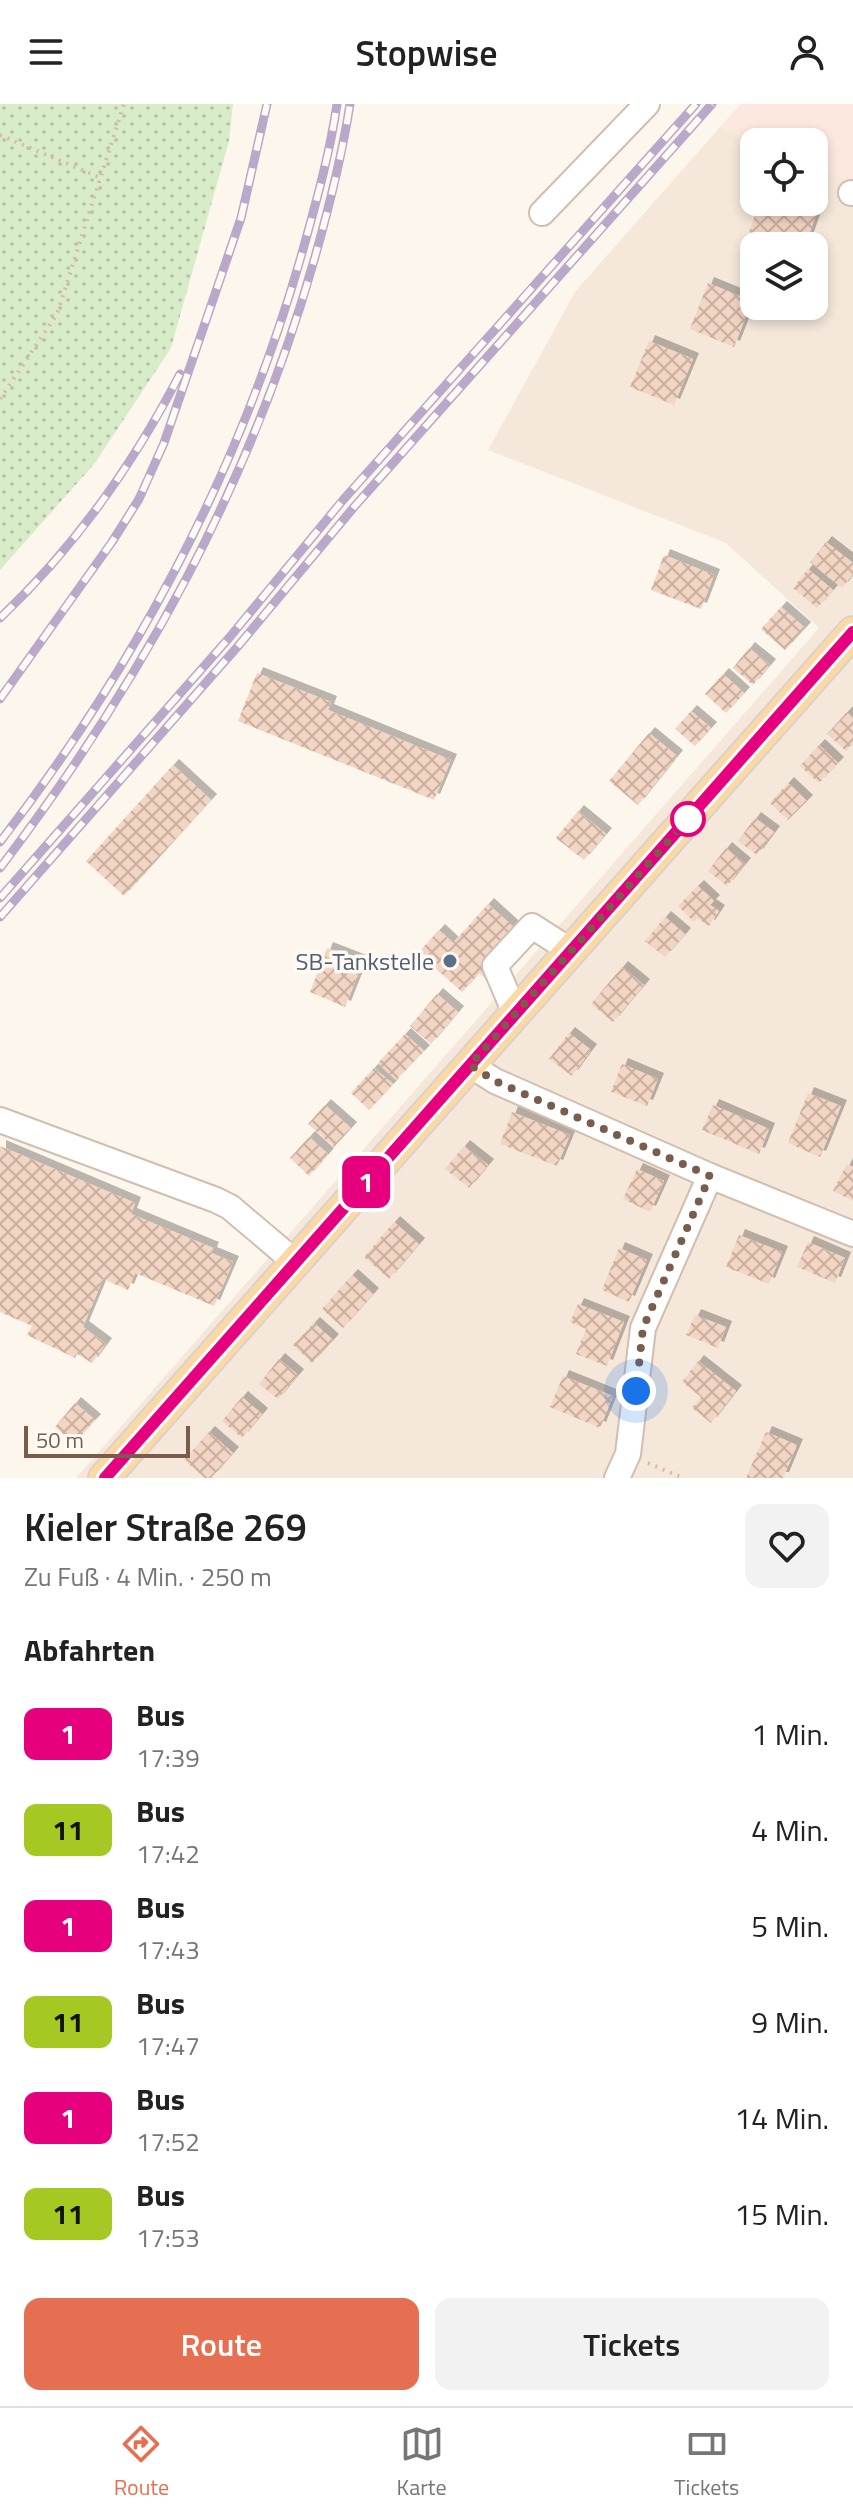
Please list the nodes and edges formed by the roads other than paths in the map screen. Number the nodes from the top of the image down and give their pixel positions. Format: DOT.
graph roads {
  1 [pos="647,104"];
  2 [pos="542,213"];
  3 [pos="853,632"];
  4 [pos="571,951"];
  5 [pos="515,1013"];
  6 [pos="470,1065"];
  7 [pos="0,1120"];
  8 [pos="710,1176"];
  9 [pos="853,1234"];
  10 [pos="295,1262"];
  11 [pos="104,1478"];
  12 [pos="617,1478"];
  1 -- 2 [label="street"];
  3 -- 4 [label="main road"];
  4 -- 5 [label="main road"];
  4 -- 5 [label="street"];
  5 -- 6 [label="main road"];
  6 -- 8 [label="street"];
  6 -- 10 [label="main road"];
  7 -- 10 [label="street"];
  8 -- 9 [label="street"];
  8 -- 12 [label="street"];
  10 -- 11 [label="main road"];
}
